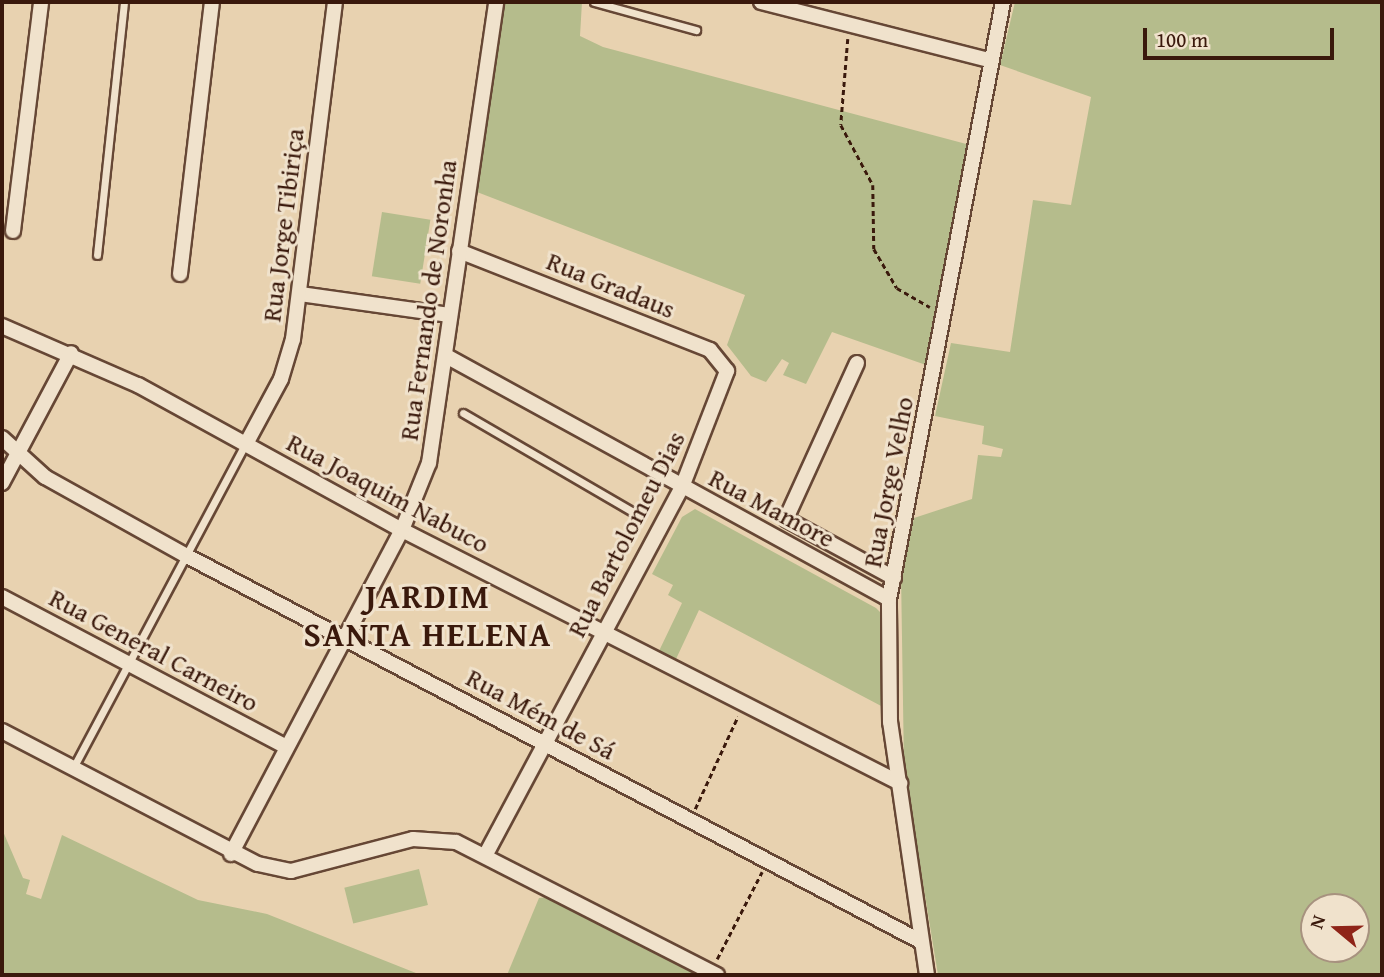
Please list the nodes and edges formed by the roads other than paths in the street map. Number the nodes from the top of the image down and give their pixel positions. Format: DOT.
graph roads {
  1 [pos="41,2"];
  2 [pos="124,2"];
  3 [pos="212,2"];
  4 [pos="335,2"];
  5 [pos="496,2"];
  6 [pos="594,2"];
  7 [pos="761,2"];
  8 [pos="1003,2"];
  9 [pos="696,30"];
  10 [pos="992,61"];
  11 [pos="13,231"];
  12 [pos="459,251"];
  13 [pos="97,254"];
  14 [pos="180,274"];
  15 [pos="300,294"];
  16 [pos="450,315"];
  17 [pos="2,327"];
  18 [pos="71,353"];
  19 [pos="448,357"];
  20 [pos="857,363"];
  21 [pos="726,381"];
  22 [pos="463,413"];
  23 [pos="2,438"];
  24 [pos="246,444"];
  25 [pos="17,455"];
  26 [pos="2,484"];
  27 [pos="682,487"];
  28 [pos="638,515"];
  29 [pos="402,530"];
  30 [pos="187,556"];
  31 [pos="894,578"];
  32 [pos="2,597"];
  33 [pos="889,599"];
  34 [pos="603,635"];
  35 [pos="344,640"];
  36 [pos="128,664"];
  37 [pos="2,731"];
  38 [pos="546,743"];
  39 [pos="285,746"];
  40 [pos="73,769"];
  41 [pos="900,783"];
  42 [pos="231,854"];
  43 [pos="486,855"];
  44 [pos="920,940"];
  45 [pos="714,973"];
  46 [pos="927,975"];
  1 -- 11 [label="street"];
  2 -- 13 [label="lane"];
  3 -- 14 [label="street"];
  4 -- 15 [label="street, Rua Jorge Tibiriça"];
  5 -- 12 [label="street, Rua Fernando de Noronha"];
  6 -- 9 [label="lane"];
  7 -- 10 [label="street"];
  8 -- 10 [label="street, Rua Jorge Velho"];
  10 -- 31 [label="street, Rua Jorge Velho"];
  12 -- 16 [label="street, Rua Fernando de Noronha"];
  12 -- 21 [label="street, Rua Gradaus"];
  15 -- 16 [label="street"];
  15 -- 24 [label="street, Rua Jorge Tibiriça"];
  16 -- 19 [label="street, Rua Fernando de Noronha"];
  17 -- 18 [label="street, Rua Joaquim Nabuco"];
  18 -- 24 [label="street, Rua Joaquim Nabuco"];
  18 -- 25 [label="street"];
  19 -- 27 [label="street, Rua Mamore"];
  19 -- 29 [label="street, Rua Fernando de Noronha"];
  20 -- 31 [label="street"];
  21 -- 27 [label="street, Rua Bartolomeu Dias"];
  22 -- 28 [label="lane"];
  23 -- 25 [label="street, Rua Mém de Sá"];
  24 -- 29 [label="street, Rua Joaquim Nabuco"];
  24 -- 30 [label="lane"];
  25 -- 26 [label="street"];
  25 -- 30 [label="street, Rua Mém de Sá"];
  27 -- 33 [label="street, Rua Mamore"];
  27 -- 34 [label="street, Rua Bartolomeu Dias"];
  29 -- 34 [label="street, Rua Joaquim Nabuco"];
  29 -- 35 [label="street, Rua Fernando de Noronha"];
  30 -- 35 [label="street, Rua Mém de Sá"];
  30 -- 36 [label="lane"];
  31 -- 33 [label="street, Rua Jorge Velho"];
  32 -- 36 [label="street, Rua General Carneiro"];
  33 -- 41 [label="street, Rua Jorge Velho"];
  34 -- 38 [label="street, Rua Bartolomeu Dias"];
  34 -- 41 [label="street, Rua Joaquim Nabuco"];
  35 -- 38 [label="street, Rua Mém de Sá"];
  35 -- 39 [label="street, Rua Fernando de Noronha"];
  36 -- 39 [label="street, Rua General Carneiro"];
  36 -- 40 [label="lane"];
  37 -- 40 [label="street"];
  38 -- 43 [label="street, Rua Bartolomeu Dias"];
  38 -- 44 [label="street, Rua Mém de Sá"];
  39 -- 42 [label="street, Rua Fernando de Noronha"];
  40 -- 42 [label="street"];
  41 -- 44 [label="street, Rua Jorge Velho"];
  42 -- 43 [label="street"];
  43 -- 45 [label="street"];
  44 -- 46 [label="street, Rua Jorge Velho"];
}
